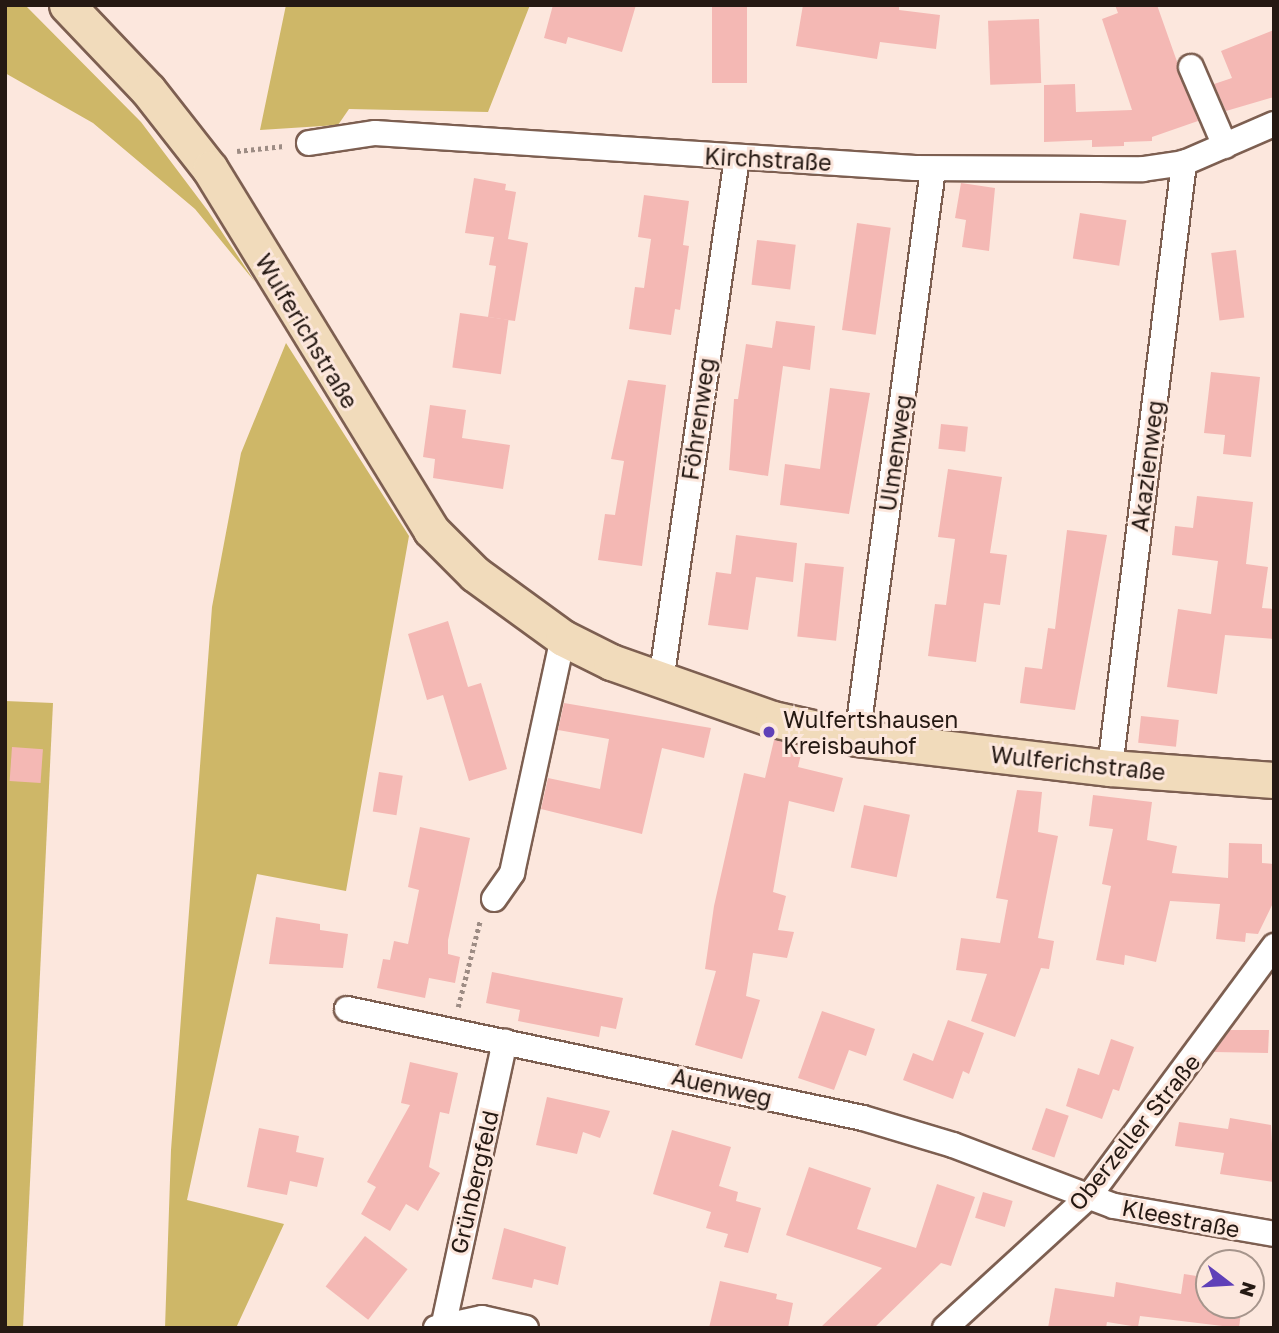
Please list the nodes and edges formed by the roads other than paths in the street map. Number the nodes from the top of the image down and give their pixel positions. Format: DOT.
graph roads {
  1 [pos="66,5"];
  2 [pos="1191,67"];
  3 [pos="1274,124"];
  4 [pos="309,143"];
  5 [pos="1225,146"];
  6 [pos="737,158"];
  7 [pos="1184,163"];
  8 [pos="933,169"];
  9 [pos="564,638"];
  10 [pos="661,681"];
  11 [pos="857,738"];
  12 [pos="1110,768"];
  13 [pos="1274,780"];
  14 [pos="494,899"];
  15 [pos="1274,946"];
  16 [pos="347,1009"];
  17 [pos="505,1042"];
  18 [pos="1090,1195"];
  19 [pos="1274,1234"];
  20 [pos="440,1325"];
  21 [pos="526,1328"];
  22 [pos="945,1328"];
  1 -- 9 [label="main road, Wulferichstraße"];
  2 -- 5 [label="street"];
  3 -- 5 [label="street, Kirchstraße"];
  4 -- 6 [label="street, Kirchstraße"];
  5 -- 7 [label="street, Kirchstraße"];
  6 -- 8 [label="street, Kirchstraße"];
  6 -- 10 [label="street, Föhrenweg"];
  7 -- 8 [label="street, Kirchstraße"];
  7 -- 12 [label="street, Akazienweg"];
  8 -- 11 [label="street, Ulmenweg"];
  9 -- 10 [label="main road, Wulferichstraße"];
  9 -- 14 [label="street"];
  10 -- 11 [label="main road, Wulferichstraße"];
  11 -- 12 [label="main road, Wulferichstraße"];
  12 -- 13 [label="main road, Wulferichstraße"];
  15 -- 18 [label="street, Oberzeller Straße"];
  16 -- 17 [label="street, Auenweg"];
  17 -- 18 [label="street, Auenweg"];
  17 -- 20 [label="street, Grünbergfeld"];
  18 -- 19 [label="street, Kleestraße"];
  18 -- 22 [label="street, Oberzeller Straße"];
  20 -- 21 [label="street, Grünbergfeld"];
}
